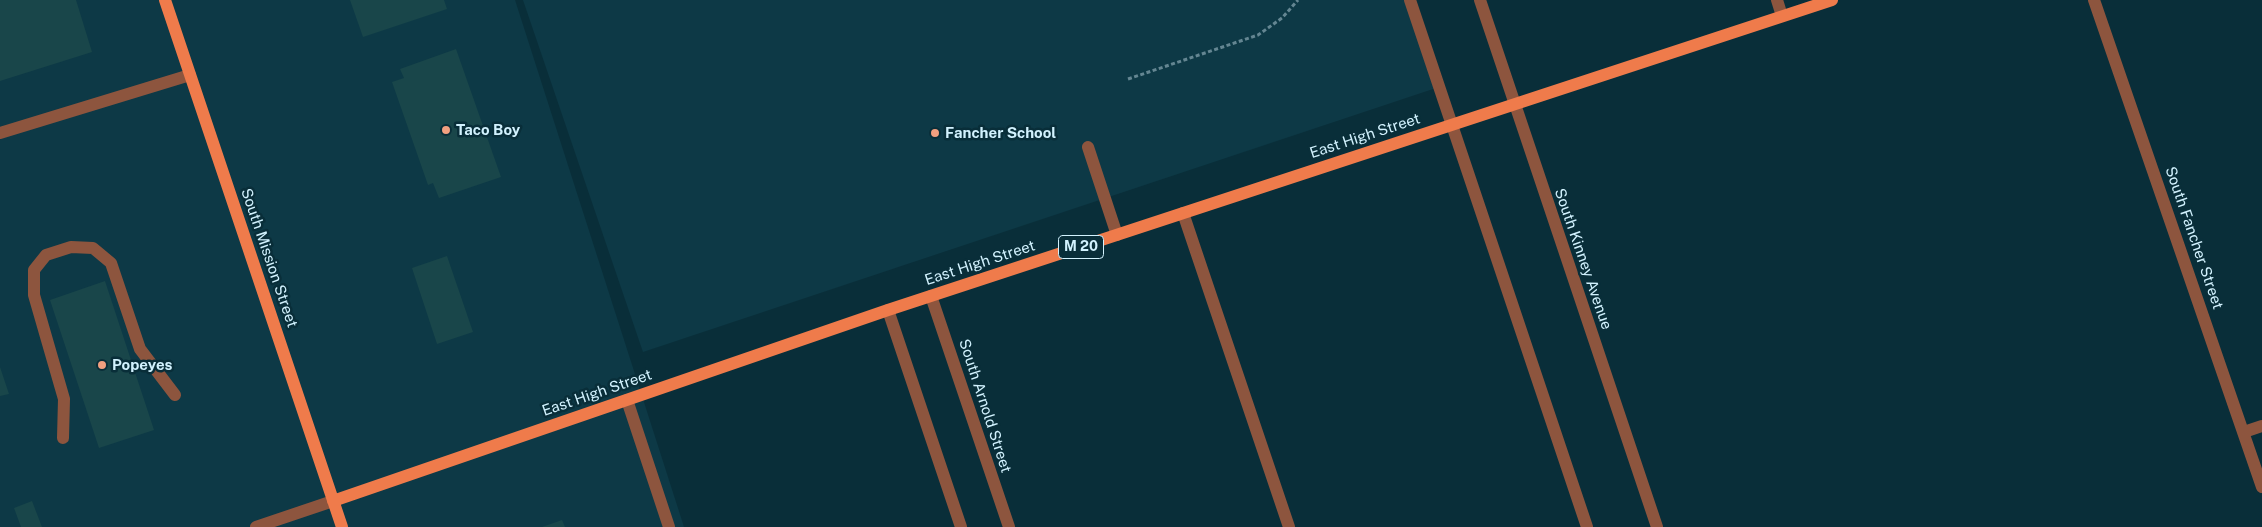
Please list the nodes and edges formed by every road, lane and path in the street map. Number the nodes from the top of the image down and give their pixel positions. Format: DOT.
graph roads {
  1 [pos="165,0"];
  2 [pos="1298,0"];
  3 [pos="1410,0"];
  4 [pos="1480,0"];
  5 [pos="1777,0"];
  6 [pos="1832,0"];
  7 [pos="2094,0"];
  8 [pos="1782,16"];
  9 [pos="190,75"];
  10 [pos="1128,79"];
  11 [pos="1514,103"];
  12 [pos="1451,124"];
  13 [pos="0,133"];
  14 [pos="1088,147"];
  15 [pos="1183,213"];
  16 [pos="1116,235"];
  17 [pos="932,296"];
  18 [pos="888,310"];
  19 [pos="175,395"];
  20 [pos="627,400"];
  21 [pos="2262,426"];
  22 [pos="2244,432"];
  23 [pos="63,438"];
  24 [pos="2262,487"];
  25 [pos="333,501"];
  26 [pos="256,527"];
  27 [pos="342,527"];
  28 [pos="669,527"];
  29 [pos="961,527"];
  30 [pos="1009,527"];
  31 [pos="1289,527"];
  32 [pos="1587,527"];
  33 [pos="1658,527"];
  1 -- 9 [label="main road, South Mission Street"];
  2 -- 10 [label="path"];
  3 -- 12 [label="street"];
  4 -- 11 [label="street, South Kinney Avenue"];
  5 -- 8 [label="street"];
  6 -- 8 [label="main road, East High Street / M 20"];
  7 -- 22 [label="street, South Fancher Street"];
  8 -- 11 [label="main road, East High Street / M 20"];
  9 -- 13 [label="street"];
  9 -- 25 [label="main road, South Mission Street"];
  11 -- 12 [label="main road, East High Street / M 20"];
  11 -- 33 [label="street, South Kinney Avenue"];
  12 -- 15 [label="main road, East High Street / M 20"];
  12 -- 32 [label="street"];
  14 -- 16 [label="street"];
  15 -- 16 [label="main road, East High Street / M 20"];
  15 -- 31 [label="street"];
  16 -- 17 [label="main road, East High Street / M 20"];
  17 -- 18 [label="main road, East High Street / M 20"];
  17 -- 30 [label="street, South Arnold Street"];
  18 -- 20 [label="main road, East High Street / M 20"];
  18 -- 29 [label="street"];
  19 -- 23 [label="street"];
  20 -- 25 [label="main road, East High Street / M 20"];
  20 -- 28 [label="street"];
  21 -- 22 [label="street"];
  22 -- 24 [label="street, South Fancher Street"];
  25 -- 26 [label="street, East High Street"];
  25 -- 27 [label="main road, South Mission Street"];
}
